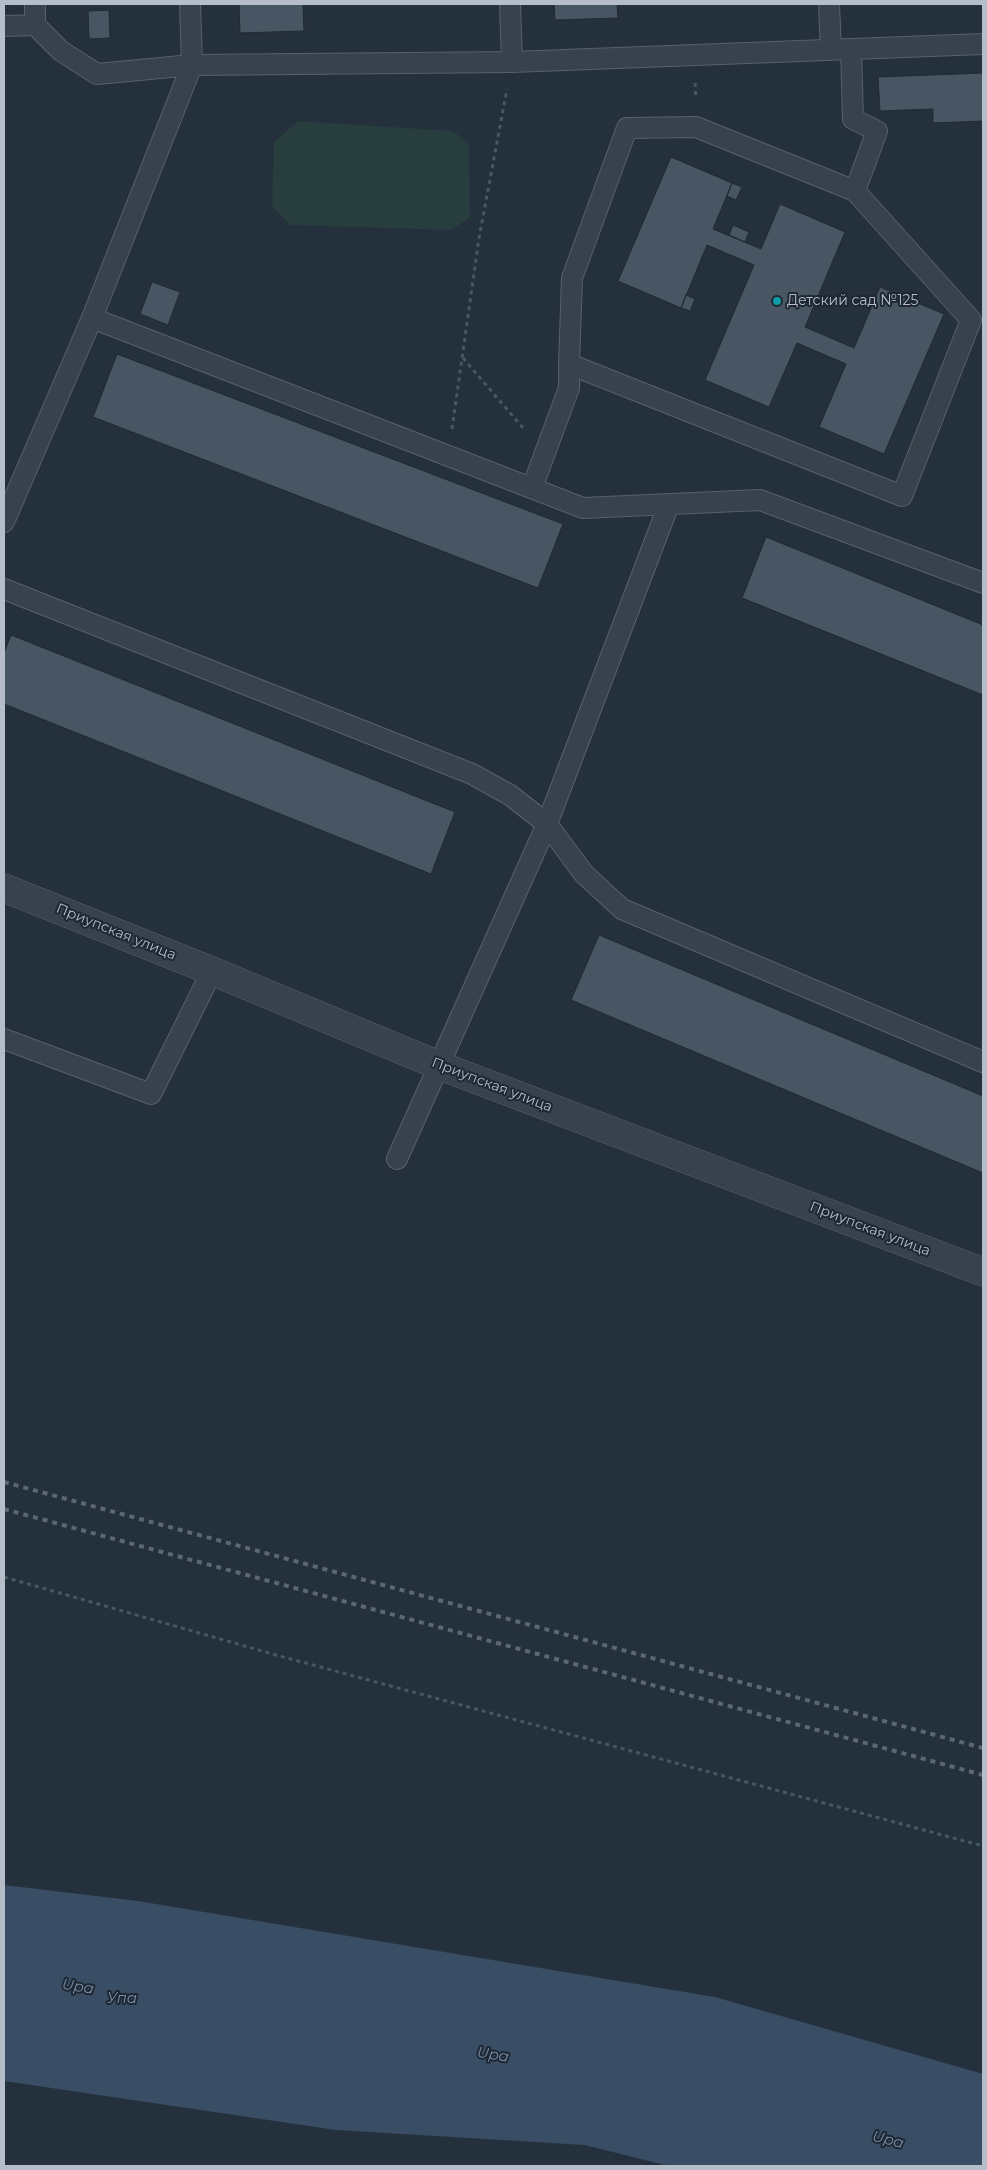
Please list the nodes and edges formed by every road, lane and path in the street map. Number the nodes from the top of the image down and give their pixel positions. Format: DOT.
graph roads {
  1 [pos="35,4"];
  2 [pos="190,4"];
  3 [pos="510,4"];
  4 [pos="829,4"];
  5 [pos="35,24"];
  6 [pos="4,26"];
  7 [pos="983,44"];
  8 [pos="841,49"];
  9 [pos="512,62"];
  10 [pos="192,65"];
  11 [pos="855,191"];
  12 [pos="92,318"];
  13 [pos="462,357"];
  14 [pos="569,364"];
  15 [pos="544,453"];
  16 [pos="448,457"];
  17 [pos="532,488"];
  18 [pos="668,504"];
  19 [pos="4,522"];
  20 [pos="983,583"];
  21 [pos="4,589"];
  22 [pos="547,824"];
  23 [pos="4,888"];
  24 [pos="212,970"];
  25 [pos="4,1040"];
  26 [pos="983,1062"];
  27 [pos="438,1065"];
  28 [pos="397,1159"];
  29 [pos="983,1272"];
  30 [pos="4,1577"];
  31 [pos="983,1846"];
  1 -- 5 [label="lane"];
  2 -- 10 [label="lane"];
  3 -- 9 [label="lane"];
  4 -- 8 [label="lane"];
  5 -- 6 [label="lane"];
  5 -- 10 [label="lane"];
  7 -- 8 [label="lane"];
  8 -- 9 [label="lane"];
  8 -- 11 [label="lane"];
  9 -- 10 [label="lane"];
  9 -- 13 [label="path"];
  10 -- 12 [label="lane"];
  11 -- 14 [label="lane"];
  11 -- 14 [label="lane"];
  12 -- 16 [label="lane"];
  12 -- 19 [label="lane"];
  13 -- 15 [label="path"];
  13 -- 16 [label="path"];
  14 -- 15 [label="lane"];
  15 -- 17 [label="lane"];
  16 -- 17 [label="lane"];
  17 -- 18 [label="lane"];
  18 -- 20 [label="lane"];
  18 -- 22 [label="lane"];
  21 -- 22 [label="lane"];
  22 -- 26 [label="lane"];
  22 -- 27 [label="lane"];
  23 -- 24 [label="street, Приупская улица"];
  24 -- 25 [label="lane"];
  24 -- 27 [label="street, Приупская улица"];
  27 -- 28 [label="lane"];
  27 -- 29 [label="street, Приупская улица"];
  30 -- 31 [label="path"];
}
